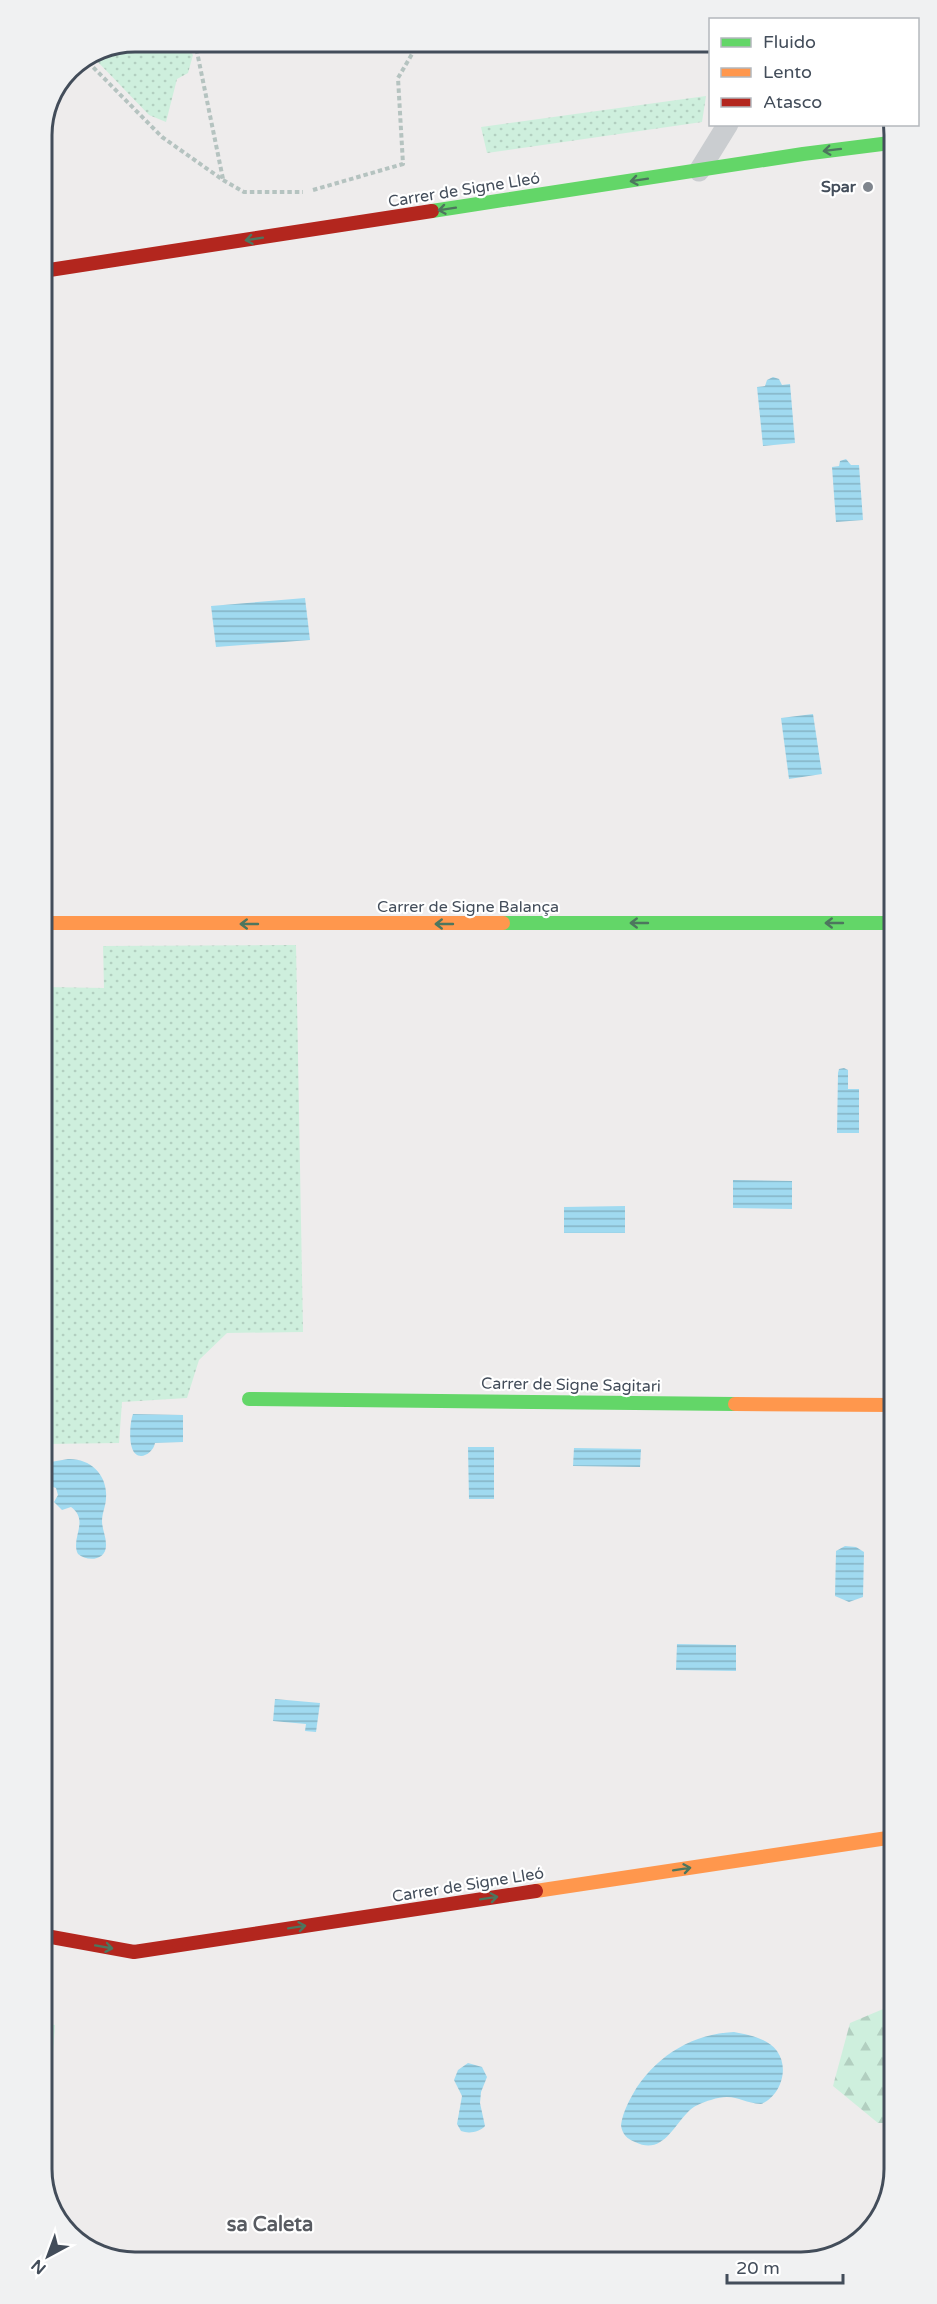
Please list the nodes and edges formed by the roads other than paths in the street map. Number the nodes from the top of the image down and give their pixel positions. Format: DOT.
graph roads {
  1 [pos="727,126"];
  2 [pos="884,144"];
  3 [pos="699,171"];
  4 [pos="53,269"];
  5 [pos="53,923"];
  6 [pos="884,923"];
  7 [pos="249,1399"];
  8 [pos="884,1405"];
  9 [pos="884,1839"];
  10 [pos="52,1937"];
  1 -- 3 [label="lane"];
  2 -- 3 [label="street, Carrer de Signe Lleó, one-way"];
  3 -- 4 [label="street, Carrer de Signe Lleó, one-way"];
  6 -- 5 [label="street, Carrer de Signe Balança, one-way"];
  7 -- 8 [label="street, Carrer de Signe Sagitari"];
  10 -- 9 [label="street, Carrer de Signe Lleó, one-way"];
}
